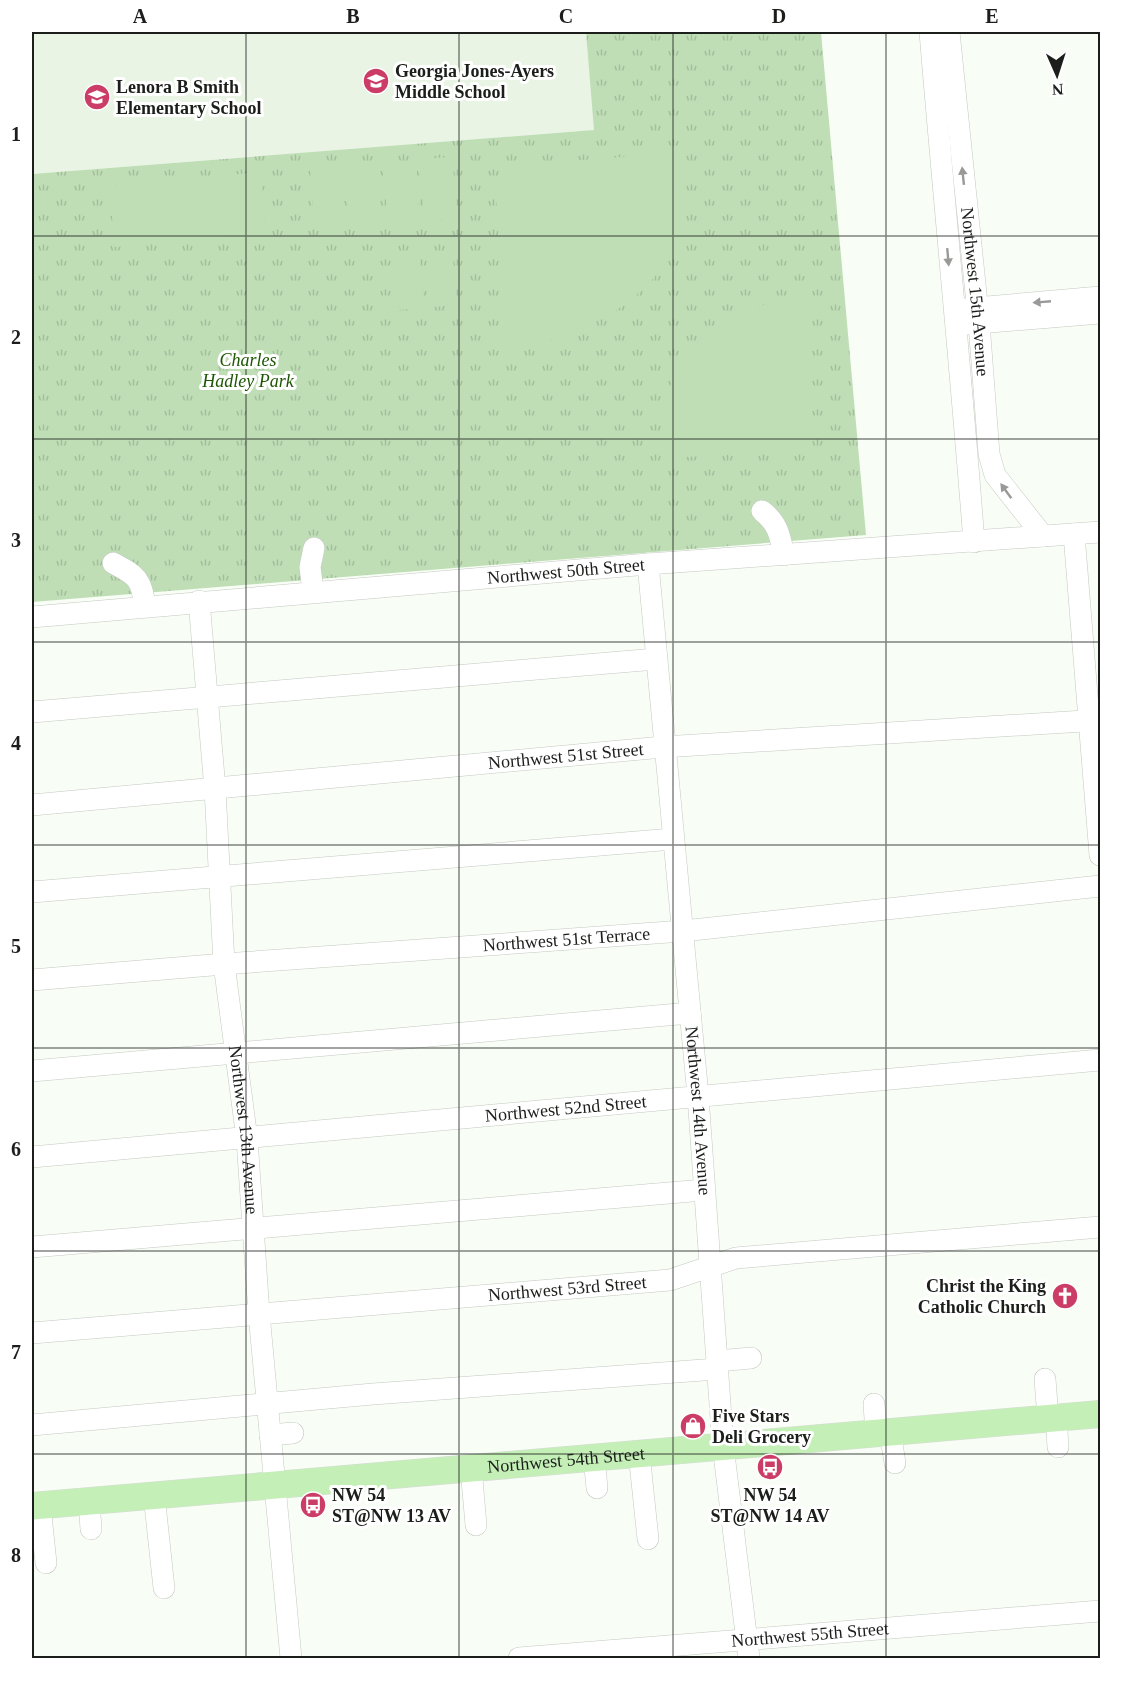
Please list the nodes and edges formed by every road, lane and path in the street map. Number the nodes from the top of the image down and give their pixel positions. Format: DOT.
graph roads {
  1 [pos="930,32"];
  2 [pos="949,32"];
  3 [pos="945,100"];
  4 [pos="968,228"];
  5 [pos="946,230"];
  6 [pos="1101,297"];
  7 [pos="1070,307"];
  8 [pos="1101,313"];
  9 [pos="978,315"];
  10 [pos="953,318"];
  11 [pos="978,451"];
  12 [pos="762,511"];
  13 [pos="1101,532"];
  14 [pos="1074,534"];
  15 [pos="1043,536"];
  16 [pos="974,542"];
  17 [pos="314,548"];
  18 [pos="784,555"];
  19 [pos="113,563"];
  20 [pos="648,564"];
  21 [pos="313,591"];
  22 [pos="199,601"];
  23 [pos="145,606"];
  24 [pos="32,617"];
  25 [pos="656,659"];
  26 [pos="208,696"];
  27 [pos="32,712"];
  28 [pos="1094,720"];
  29 [pos="663,747"];
  30 [pos="216,789"];
  31 [pos="32,805"];
  32 [pos="673,839"];
  33 [pos="1101,855"];
  34 [pos="220,877"];
  35 [pos="1101,886"];
  36 [pos="32,892"];
  37 [pos="683,931"];
  38 [pos="224,963"];
  39 [pos="32,981"];
  40 [pos="690,1013"];
  41 [pos="236,1053"];
  42 [pos="1101,1060"];
  43 [pos="32,1071"];
  44 [pos="698,1096"];
  45 [pos="247,1139"];
  46 [pos="32,1158"];
  47 [pos="704,1190"];
  48 [pos="1101,1227"];
  49 [pos="253,1228"];
  50 [pos="32,1247"];
  51 [pos="710,1269"];
  52 [pos="259,1314"];
  53 [pos="32,1333"];
  54 [pos="751,1358"];
  55 [pos="717,1365"];
  56 [pos="1045,1379"];
  57 [pos="267,1403"];
  58 [pos="874,1404"];
  59 [pos="1101,1414"];
  60 [pos="1052,1418"];
  61 [pos="32,1425"];
  62 [pos="883,1432"];
  63 [pos="293,1433"];
  64 [pos="270,1435"];
  65 [pos="723,1446"];
  66 [pos="1058,1447"];
  67 [pos="639,1453"];
  68 [pos="594,1457"];
  69 [pos="895,1463"];
  70 [pos="471,1468"];
  71 [pos="274,1485"];
  72 [pos="597,1488"];
  73 [pos="154,1495"];
  74 [pos="89,1501"];
  75 [pos="36,1506"];
  76 [pos="476,1525"];
  77 [pos="91,1529"];
  78 [pos="648,1539"];
  79 [pos="46,1563"];
  80 [pos="164,1588"];
  81 [pos="1101,1611"];
  82 [pos="748,1649"];
  83 [pos="291,1659"];
  84 [pos="519,1659"];
  1 -- 3 [label="street, Northwest 15th Avenue"];
  2 -- 3 [label="street, Northwest 15th Avenue"];
  4 -- 3 [label="street, Northwest 15th Avenue, one-way"];
  3 -- 5 [label="street, Northwest 15th Avenue"];
  4 -- 5 [label="street"];
  4 -- 9 [label="street, Northwest 15th Avenue"];
  5 -- 10 [label="street, Northwest 15th Avenue, one-way"];
  6 -- 7 [label="street"];
  7 -- 8 [label="street"];
  7 -- 9 [label="street"];
  9 -- 10 [label="street"];
  9 -- 11 [label="street, Northwest 15th Avenue"];
  10 -- 11 [label="street, Northwest 15th Avenue"];
  15 -- 11 [label="street, Northwest 15th Avenue, one-way"];
  11 -- 16 [label="street, Northwest 15th Avenue"];
  12 -- 18 [label="street"];
  13 -- 14 [label="street, Northwest 50th Street"];
  14 -- 15 [label="street, Northwest 50th Street"];
  14 -- 28 [label="street"];
  15 -- 16 [label="street, Northwest 50th Street"];
  16 -- 18 [label="street, Northwest 50th Street"];
  17 -- 21 [label="street"];
  18 -- 20 [label="street, Northwest 50th Street"];
  19 -- 23 [label="street"];
  20 -- 21 [label="street, Northwest 50th Street"];
  20 -- 25 [label="street, Northwest 14th Avenue"];
  21 -- 22 [label="street, Northwest 50th Street"];
  22 -- 23 [label="street, Northwest 50th Street"];
  22 -- 26 [label="street, Northwest 13th Avenue"];
  23 -- 24 [label="street, Northwest 50th Street"];
  25 -- 26 [label="street"];
  25 -- 29 [label="street, Northwest 14th Avenue"];
  26 -- 27 [label="street"];
  26 -- 30 [label="street, Northwest 13th Avenue"];
  28 -- 29 [label="street, Northwest 51st Street"];
  28 -- 33 [label="street"];
  29 -- 30 [label="street, Northwest 51st Street"];
  29 -- 32 [label="street, Northwest 14th Avenue"];
  30 -- 31 [label="street, Northwest 51st Street"];
  30 -- 34 [label="street, Northwest 13th Avenue"];
  32 -- 34 [label="street"];
  32 -- 37 [label="street, Northwest 14th Avenue"];
  34 -- 36 [label="street"];
  34 -- 38 [label="street, Northwest 13th Avenue"];
  35 -- 37 [label="street, Northwest 51st Terrace"];
  37 -- 38 [label="street, Northwest 51st Terrace"];
  37 -- 40 [label="street, Northwest 14th Avenue"];
  38 -- 39 [label="street, Northwest 51st Terrace"];
  38 -- 41 [label="street, Northwest 13th Avenue"];
  40 -- 41 [label="street"];
  40 -- 44 [label="street, Northwest 14th Avenue"];
  41 -- 43 [label="street"];
  41 -- 45 [label="street, Northwest 13th Avenue"];
  42 -- 44 [label="street, Northwest 52nd Street"];
  44 -- 45 [label="street, Northwest 52nd Street"];
  44 -- 47 [label="street, Northwest 14th Avenue"];
  45 -- 46 [label="street, Northwest 52nd Street"];
  45 -- 49 [label="street, Northwest 13th Avenue"];
  47 -- 49 [label="street"];
  47 -- 51 [label="street, Northwest 14th Avenue"];
  48 -- 51 [label="street, Northwest 53rd Street"];
  49 -- 50 [label="street"];
  49 -- 52 [label="street, Northwest 13th Avenue"];
  51 -- 52 [label="street, Northwest 53rd Street"];
  51 -- 55 [label="street, Northwest 14th Avenue"];
  52 -- 53 [label="street, Northwest 53rd Street"];
  52 -- 57 [label="street, Northwest 13th Avenue"];
  54 -- 55 [label="street"];
  55 -- 57 [label="street"];
  55 -- 65 [label="street, Northwest 14th Avenue"];
  56 -- 60 [label="street"];
  57 -- 61 [label="street"];
  57 -- 64 [label="street, Northwest 13th Avenue"];
  58 -- 62 [label="street"];
  59 -- 60 [label="main road, Northwest 54th Street"];
  60 -- 62 [label="main road, Northwest 54th Street"];
  60 -- 66 [label="street"];
  62 -- 65 [label="main road, Northwest 54th Street"];
  62 -- 69 [label="street"];
  63 -- 64 [label="street"];
  64 -- 71 [label="street, Northwest 13th Avenue"];
  65 -- 67 [label="main road, Northwest 54th Street"];
  65 -- 82 [label="street, Northwest 14th Avenue"];
  67 -- 68 [label="main road, Northwest 54th Street"];
  67 -- 78 [label="street"];
  68 -- 70 [label="main road, Northwest 54th Street"];
  68 -- 72 [label="street"];
  70 -- 71 [label="main road, Northwest 54th Street"];
  70 -- 76 [label="street"];
  71 -- 73 [label="main road, Northwest 54th Street"];
  71 -- 83 [label="street, Northwest 13th Avenue"];
  73 -- 74 [label="main road, Northwest 54th Street"];
  73 -- 80 [label="street"];
  74 -- 75 [label="main road, Northwest 54th Street"];
  74 -- 77 [label="street"];
  75 -- 79 [label="street"];
  81 -- 82 [label="street, Northwest 55th Street"];
  82 -- 84 [label="street, Northwest 55th Street"];
}
